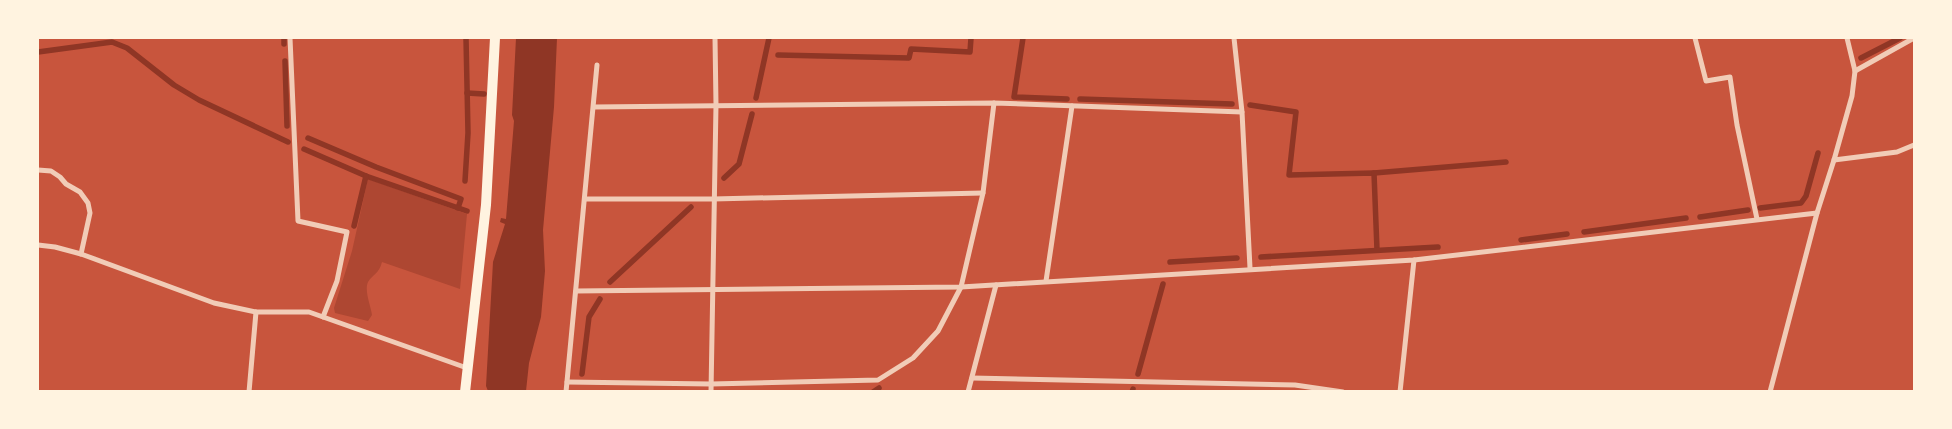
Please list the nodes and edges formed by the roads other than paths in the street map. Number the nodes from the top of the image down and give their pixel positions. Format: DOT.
graph roads {
  1 [pos="290,38"];
  2 [pos="495,38"];
  3 [pos="715,38"];
  4 [pos="1234,38"];
  5 [pos="1695,38"];
  6 [pos="1847,38"];
  7 [pos="1914,38"];
  8 [pos="597,65"];
  9 [pos="1855,71"];
  10 [pos="994,103"];
  11 [pos="716,106"];
  12 [pos="1072,106"];
  13 [pos="594,107"];
  14 [pos="1242,112"];
  15 [pos="1914,145"];
  16 [pos="1834,160"];
  17 [pos="38,170"];
  18 [pos="982,193"];
  19 [pos="585,199"];
  20 [pos="713,199"];
  21 [pos="1817,213"];
  22 [pos="1757,219"];
  23 [pos="38,245"];
  24 [pos="81,254"];
  25 [pos="1414,260"];
  26 [pos="1250,268"];
  27 [pos="1046,281"];
  28 [pos="996,285"];
  29 [pos="962,287"];
  30 [pos="712,290"];
  31 [pos="576,291"];
  32 [pos="256,312"];
  33 [pos="323,317"];
  34 [pos="468,369"];
  35 [pos="972,378"];
  36 [pos="567,382"];
  37 [pos="711,384"];
  38 [pos="249,392"];
  39 [pos="465,392"];
  40 [pos="566,392"];
  41 [pos="711,392"];
  42 [pos="968,392"];
  43 [pos="1342,392"];
  44 [pos="1400,392"];
  45 [pos="1770,392"];
  1 -- 33 [label="street"];
  2 -- 34 [label="main road"];
  3 -- 11 [label="street"];
  4 -- 14 [label="street"];
  5 -- 22 [label="street"];
  6 -- 9 [label="street"];
  7 -- 9 [label="street"];
  8 -- 13 [label="street"];
  9 -- 16 [label="street"];
  10 -- 11 [label="street"];
  10 -- 12 [label="street"];
  10 -- 18 [label="street"];
  11 -- 13 [label="street"];
  11 -- 20 [label="street"];
  12 -- 14 [label="street"];
  12 -- 27 [label="street"];
  13 -- 19 [label="street"];
  14 -- 26 [label="street"];
  15 -- 16 [label="street"];
  16 -- 21 [label="street"];
  17 -- 24 [label="street"];
  18 -- 20 [label="street"];
  18 -- 29 [label="street"];
  19 -- 20 [label="street"];
  19 -- 31 [label="street"];
  20 -- 30 [label="street"];
  21 -- 22 [label="street"];
  21 -- 45 [label="street"];
  22 -- 25 [label="street"];
  23 -- 24 [label="street"];
  24 -- 32 [label="street"];
  25 -- 26 [label="street"];
  25 -- 44 [label="street"];
  26 -- 27 [label="street"];
  27 -- 28 [label="street"];
  28 -- 29 [label="street"];
  28 -- 35 [label="street"];
  29 -- 30 [label="street"];
  29 -- 37 [label="street"];
  30 -- 31 [label="street"];
  30 -- 37 [label="street"];
  31 -- 36 [label="street"];
  32 -- 33 [label="street"];
  32 -- 38 [label="street"];
  33 -- 34 [label="street"];
  34 -- 39 [label="main road"];
  35 -- 42 [label="street"];
  35 -- 43 [label="street"];
  36 -- 37 [label="street"];
  36 -- 40 [label="street"];
  37 -- 41 [label="street"];
}
